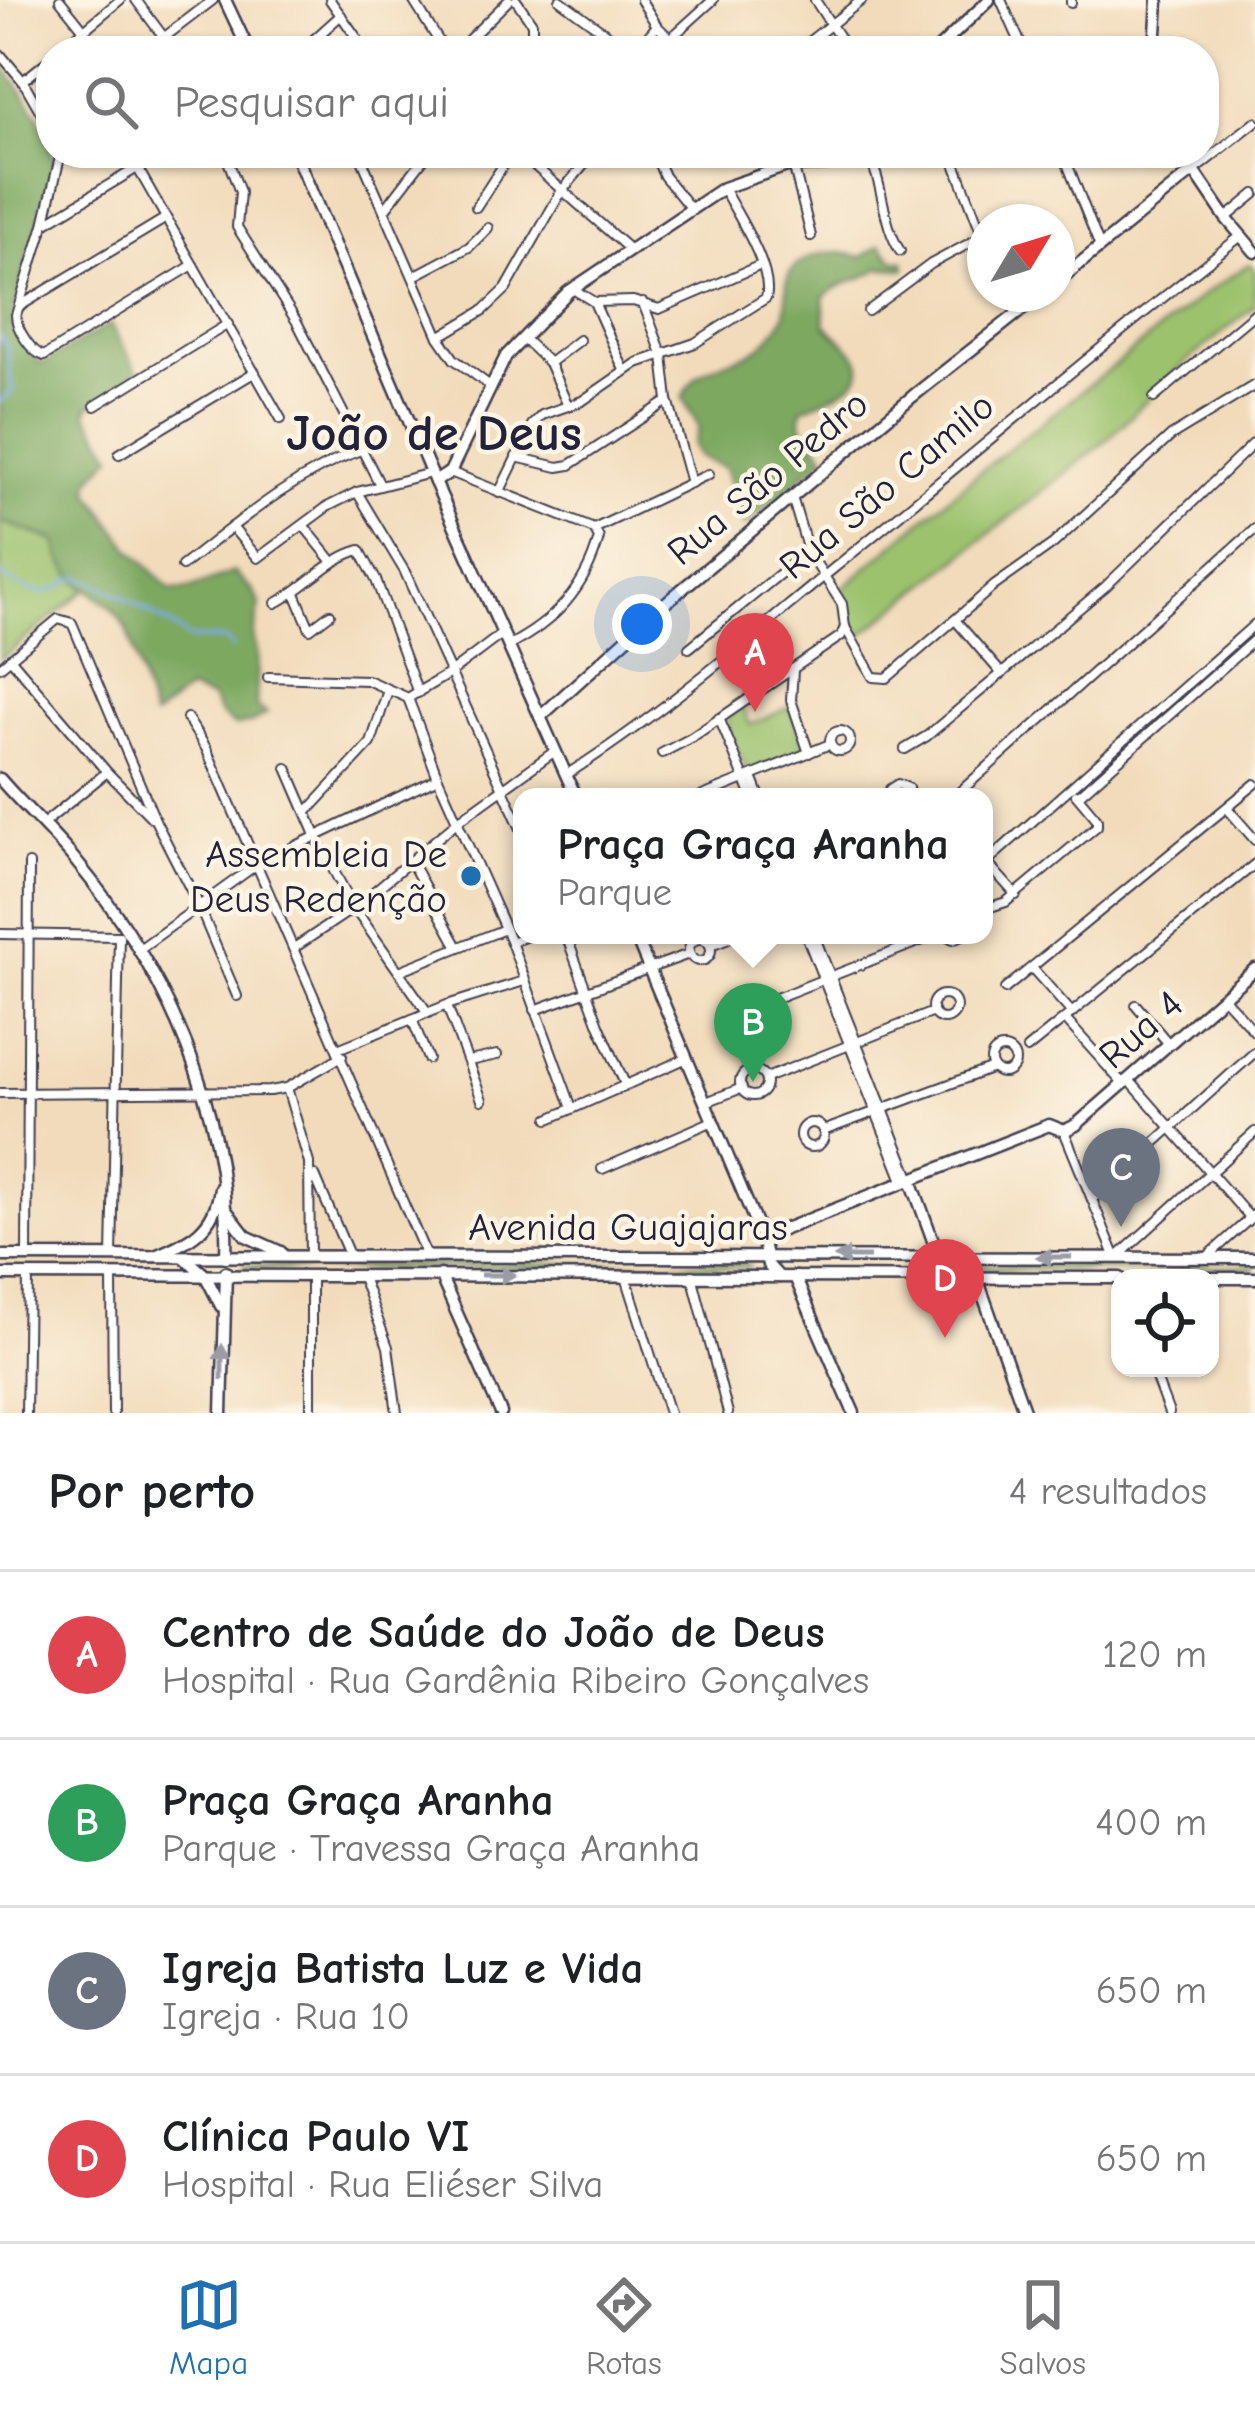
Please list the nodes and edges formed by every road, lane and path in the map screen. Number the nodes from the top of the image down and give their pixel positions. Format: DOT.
graph roads {
  1 [pos="60,0"];
  2 [pos="120,0"];
  3 [pos="136,0"];
  4 [pos="213,0"];
  5 [pos="226,0"];
  6 [pos="330,0"];
  7 [pos="413,0"];
  8 [pos="513,0"];
  9 [pos="560,0"];
  10 [pos="641,0"];
  11 [pos="713,0"];
  12 [pos="815,0"];
  13 [pos="862,0"];
  14 [pos="1158,0"];
  15 [pos="991,1"];
  16 [pos="341,15"];
  17 [pos="831,22"];
  18 [pos="657,26"];
  19 [pos="84,30"];
  20 [pos="78,36"];
  21 [pos="166,36"];
  22 [pos="242,36"];
  23 [pos="322,36"];
  24 [pos="356,36"];
  25 [pos="436,36"];
  26 [pos="473,36"];
  27 [pos="532,36"];
  28 [pos="612,36"];
  29 [pos="647,36"];
  30 [pos="669,36"];
  31 [pos="673,36"];
  32 [pos="815,36"];
  33 [pos="839,36"];
  34 [pos="952,36"];
  35 [pos="1014,36"];
  36 [pos="1156,36"];
  37 [pos="0,54"];
  38 [pos="36,70"];
  39 [pos="22,81"];
  40 [pos="36,105"];
  41 [pos="1255,122"];
  42 [pos="1219,151"];
  43 [pos="58,168"];
  44 [pos="137,168"];
  45 [pos="231,168"];
  46 [pos="301,168"];
  47 [pos="366,168"];
  48 [pos="417,168"];
  49 [pos="505,168"];
  50 [pos="533,168"];
  51 [pos="581,168"];
  52 [pos="661,168"];
  53 [pos="773,168"];
  54 [pos="790,168"];
  55 [pos="874,168"];
  56 [pos="957,168"];
  57 [pos="1069,168"];
  58 [pos="1190,168"];
  59 [pos="1197,168"];
  60 [pos="1192,172"];
  61 [pos="724,188"];
  62 [pos="561,192"];
  63 [pos="1255,194"];
  64 [pos="971,204"];
  65 [pos="476,207"];
  66 [pos="386,208"];
  67 [pos="691,209"];
  68 [pos="166,218"];
  69 [pos="1226,218"];
  70 [pos="44,225"];
  71 [pos="488,228"];
  72 [pos="811,236"];
  73 [pos="1240,236"];
  74 [pos="967,246"];
  75 [pos="1100,248"];
  76 [pos="629,249"];
  77 [pos="899,251"];
  78 [pos="1255,252"];
  79 [pos="761,265"];
  80 [pos="194,266"];
  81 [pos="1075,268"];
  82 [pos="414,276"];
  83 [pos="572,289"];
  84 [pos="594,302"];
  85 [pos="643,303"];
  86 [pos="20,306"];
  87 [pos="868,310"];
  88 [pos="1018,313"];
  89 [pos="1255,313"];
  90 [pos="228,324"];
  91 [pos="439,337"];
  92 [pos="521,337"];
  93 [pos="579,340"];
  94 [pos="662,356"];
  95 [pos="549,363"];
  96 [pos="624,370"];
  97 [pos="255,372"];
  98 [pos="1255,385"];
  99 [pos="490,386"];
  100 [pos="1154,398"];
  101 [pos="668,400"];
  102 [pos="94,406"];
  103 [pos="568,406"];
  104 [pos="281,419"];
  105 [pos="1255,442"];
  106 [pos="362,448"];
  107 [pos="118,454"];
  108 [pos="516,457"];
  109 [pos="450,472"];
  110 [pos="709,473"];
  111 [pos="433,478"];
  112 [pos="691,483"];
  113 [pos="380,484"];
  114 [pos="357,492"];
  115 [pos="499,493"];
  116 [pos="792,497"];
  117 [pos="304,526"];
  118 [pos="232,527"];
  119 [pos="594,529"];
  120 [pos="1255,530"];
  121 [pos="808,551"];
  122 [pos="333,562"];
  123 [pos="182,566"];
  124 [pos="823,577"];
  125 [pos="295,593"];
  126 [pos="276,603"];
  127 [pos="330,614"];
  128 [pos="956,621"];
  129 [pos="1255,624"];
  130 [pos="845,627"];
  131 [pos="505,639"];
  132 [pos="1247,641"];
  133 [pos="689,648"];
  134 [pos="10,658"];
  135 [pos="0,667"];
  136 [pos="793,668"];
  137 [pos="450,674"];
  138 [pos="1002,674"];
  139 [pos="268,677"];
  140 [pos="779,677"];
  141 [pos="388,690"];
  142 [pos="789,691"];
  143 [pos="413,696"];
  144 [pos="540,717"];
  145 [pos="187,718"];
  146 [pos="718,718"];
  147 [pos="830,744"];
  148 [pos="904,749"];
  149 [pos="555,751"];
  150 [pos="662,753"];
  151 [pos="809,754"];
  152 [pos="287,768"];
  153 [pos="107,772"];
  154 [pos="566,775"];
  155 [pos="438,778"];
  156 [pos="748,778"];
  157 [pos="1,781"];
  158 [pos="1255,784"];
  159 [pos="572,788"];
  160 [pos="723,788"];
  161 [pos="752,788"];
  162 [pos="964,788"];
  163 [pos="504,789"];
  164 [pos="1074,792"];
  165 [pos="1226,808"];
  166 [pos="513,810"];
  167 [pos="307,812"];
  168 [pos="458,820"];
  169 [pos="156,822"];
  170 [pos="41,824"];
  171 [pos="316,836"];
  172 [pos="1255,840"];
  173 [pos="993,857"];
  174 [pos="411,862"];
  175 [pos="29,864"];
  176 [pos="1255,864"];
  177 [pos="256,865"];
  178 [pos="993,869"];
  179 [pos="1016,895"];
  180 [pos="198,904"];
  181 [pos="993,907"];
  182 [pos="354,908"];
  183 [pos="505,928"];
  184 [pos="0,934"];
  185 [pos="121,934"];
  186 [pos="29,935"];
  187 [pos="511,942"];
  188 [pos="569,944"];
  189 [pos="639,944"];
  190 [pos="692,944"];
  191 [pos="708,944"];
  192 [pos="814,944"];
  193 [pos="912,944"];
  194 [pos="711,945"];
  195 [pos="458,947"];
  196 [pos="294,948"];
  197 [pos="136,951"];
  198 [pos="689,954"];
  199 [pos="1032,968"];
  200 [pos="1255,969"];
  201 [pos="650,970"];
  202 [pos="399,971"];
  203 [pos="827,976"];
  204 [pos="524,981"];
  205 [pos="1004,989"];
  206 [pos="586,992"];
  207 [pos="237,996"];
  208 [pos="1223,997"];
  209 [pos="770,1000"];
  210 [pos="447,1005"];
  211 [pos="1136,1005"];
  212 [pos="536,1010"];
  213 [pos="933,1012"];
  214 [pos="428,1013"];
  215 [pos="1069,1016"];
  216 [pos="412,1019"];
  217 [pos="1255,1032"];
  218 [pos="853,1044"];
  219 [pos="1170,1046"];
  220 [pos="1028,1049"];
  221 [pos="340,1052"];
  222 [pos="1255,1052"];
  223 [pos="497,1054"];
  224 [pos="687,1058"];
  225 [pos="428,1059"];
  226 [pos="469,1061"];
  227 [pos="993,1068"];
  228 [pos="766,1078"];
  229 [pos="1127,1083"];
  230 [pos="625,1084"];
  231 [pos="286,1088"];
  232 [pos="742,1088"];
  233 [pos="0,1093"];
  234 [pos="28,1093"];
  235 [pos="115,1093"];
  236 [pos="204,1093"];
  237 [pos="482,1100"];
  238 [pos="706,1102"];
  239 [pos="572,1108"];
  240 [pos="879,1110"];
  241 [pos="549,1119"];
  242 [pos="714,1120"];
  243 [pos="1171,1126"];
  244 [pos="823,1131"];
  245 [pos="1064,1131"];
  246 [pos="1255,1132"];
  247 [pos="309,1163"];
  248 [pos="220,1167"];
  249 [pos="602,1169"];
  250 [pos="1211,1173"];
  251 [pos="907,1181"];
  252 [pos="1092,1199"];
  253 [pos="226,1210"];
  254 [pos="1252,1216"];
  255 [pos="762,1238"];
  256 [pos="0,1256"];
  257 [pos="28,1256"];
  258 [pos="112,1256"];
  259 [pos="153,1256"];
  260 [pos="289,1256"];
  261 [pos="184,1257"];
  262 [pos="226,1257"];
  263 [pos="310,1257"];
  264 [pos="350,1257"];
  265 [pos="427,1257"];
  266 [pos="765,1257"];
  267 [pos="939,1257"];
  268 [pos="962,1257"];
  269 [pos="1116,1258"];
  270 [pos="1205,1258"];
  271 [pos="1255,1258"];
  272 [pos="0,1275"];
  273 [pos="28,1275"];
  274 [pos="112,1275"];
  275 [pos="205,1275"];
  276 [pos="226,1275"];
  277 [pos="255,1275"];
  278 [pos="311,1275"];
  279 [pos="361,1275"];
  280 [pos="440,1275"];
  281 [pos="626,1275"];
  282 [pos="692,1275"];
  283 [pos="778,1276"];
  284 [pos="795,1277"];
  285 [pos="977,1278"];
  286 [pos="1219,1278"];
  287 [pos="1255,1278"];
  288 [pos="1111,1280"];
  289 [pos="222,1310"];
  290 [pos="1155,1377"];
  291 [pos="1020,1412"];
  292 [pos="26,1413"];
  293 [pos="113,1413"];
  294 [pos="222,1413"];
  295 [pos="311,1413"];
  296 [pos="397,1413"];
  297 [pos="501,1413"];
  298 [pos="669,1413"];
  299 [pos="728,1413"];
  300 [pos="854,1413"];
  301 [pos="1169,1413"];
  1 -- 19 [label="street"];
  2 -- 19 [label="street"];
  3 -- 21 [label="street"];
  4 -- 21 [label="street"];
  5 -- 22 [label="main road"];
  6 -- 16 [label="street"];
  7 -- 25 [label="street"];
  8 -- 26 [label="street"];
  8 -- 27 [label="street"];
  9 -- 28 [label="street"];
  10 -- 18 [label="street"];
  11 -- 31 [label="street"];
  12 -- 17 [label="street"];
  13 -- 17 [label="street"];
  14 -- 36 [label="main road"];
  15 -- 34 [label="main road"];
  15 -- 35 [label="street"];
  16 -- 23 [label="street"];
  16 -- 24 [label="street"];
  17 -- 32 [label="street"];
  17 -- 33 [label="street"];
  18 -- 29 [label="street"];
  18 -- 30 [label="street"];
  19 -- 20 [label="street"];
  37 -- 39 [label="street"];
  38 -- 39 [label="street"];
  39 -- 40 [label="street"];
  41 -- 42 [label="street"];
  43 -- 70 [label="street"];
  44 -- 68 [label="street"];
  44 -- 70 [label="street"];
  45 -- 106 [label="street"];
  46 -- 111 [label="main road"];
  47 -- 66 [label="street"];
  48 -- 66 [label="street"];
  49 -- 65 [label="street"];
  50 -- 62 [label="street"];
  51 -- 62 [label="street"];
  52 -- 67 [label="street"];
  53 -- 61 [label="main road"];
  54 -- 72 [label="street"];
  55 -- 77 [label="street"];
  56 -- 64 [label="street"];
  57 -- 75 [label="street"];
  58 -- 60 [label="main road"];
  59 -- 60 [label="street"];
  60 -- 69 [label="main road"];
  60 -- 75 [label="main road"];
  61 -- 67 [label="main road"];
  61 -- 79 [label="street"];
  62 -- 76 [label="street"];
  62 -- 91 [label="street"];
  63 -- 69 [label="street"];
  66 -- 82 [label="street"];
  67 -- 76 [label="main road"];
  68 -- 80 [label="street"];
  68 -- 86 [label="street"];
  69 -- 73 [label="main road"];
  70 -- 86 [label="street"];
  71 -- 82 [label="street"];
  73 -- 78 [label="main road"];
  73 -- 124 [label="street, Rua São Camilo"];
  74 -- 87 [label="street"];
  75 -- 81 [label="main road"];
  76 -- 83 [label="main road"];
  79 -- 85 [label="street"];
  79 -- 94 [label="street"];
  80 -- 86 [label="street"];
  80 -- 90 [label="street"];
  82 -- 91 [label="street"];
  83 -- 84 [label="street"];
  83 -- 92 [label="main road"];
  84 -- 85 [label="street"];
  84 -- 96 [label="street"];
  85 -- 94 [label="street"];
  88 -- 116 [label="main road, Rua São Pedro"];
  89 -- 100 [label="street"];
  90 -- 97 [label="street"];
  90 -- 102 [label="street"];
  91 -- 99 [label="street"];
  92 -- 95 [label="street"];
  92 -- 99 [label="main road"];
  93 -- 95 [label="street"];
  94 -- 96 [label="street"];
  94 -- 101 [label="street"];
  95 -- 103 [label="street"];
  96 -- 103 [label="street"];
  97 -- 104 [label="street"];
  97 -- 107 [label="street"];
  98 -- 128 [label="street"];
  99 -- 109 [label="main road"];
  101 -- 108 [label="street"];
  101 -- 112 [label="street"];
  103 -- 108 [label="street"];
  105 -- 138 [label="street"];
  106 -- 113 [label="street"];
  106 -- 118 [label="street"];
  108 -- 115 [label="street"];
  109 -- 111 [label="main road"];
  109 -- 115 [label="street"];
  110 -- 112 [label="street"];
  111 -- 113 [label="street"];
  111 -- 131 [label="main road"];
  112 -- 119 [label="street"];
  113 -- 114 [label="street"];
  114 -- 117 [label="street"];
  114 -- 137 [label="street"];
  115 -- 119 [label="street"];
  116 -- 121 [label="street"];
  116 -- 144 [label="main road, Rua São Pedro"];
  117 -- 118 [label="street"];
  117 -- 122 [label="street"];
  118 -- 123 [label="street"];
  119 -- 131 [label="street"];
  120 -- 162 [label="street"];
  121 -- 124 [label="street"];
  121 -- 133 [label="street"];
  122 -- 125 [label="street"];
  122 -- 143 [label="street"];
  124 -- 130 [label="street"];
  124 -- 154 [label="street, Rua São Camilo"];
  125 -- 126 [label="street"];
  125 -- 127 [label="street"];
  128 -- 130 [label="street"];
  128 -- 138 [label="street"];
  129 -- 132 [label="street"];
  130 -- 136 [label="street"];
  131 -- 137 [label="street"];
  131 -- 144 [label="main road"];
  132 -- 164 [label="street"];
  134 -- 135 [label="street"];
  134 -- 153 [label="street"];
  134 -- 169 [label="street"];
  136 -- 140 [label="street"];
  136 -- 142 [label="street"];
  137 -- 143 [label="street"];
  137 -- 163 [label="street"];
  138 -- 148 [label="street"];
  139 -- 141 [label="street"];
  140 -- 142 [label="street"];
  140 -- 146 [label="street"];
  141 -- 143 [label="street"];
  141 -- 167 [label="street"];
  142 -- 151 [label="street"];
  143 -- 155 [label="street"];
  144 -- 149 [label="main road"];
  145 -- 177 [label="street"];
  146 -- 150 [label="street"];
  146 -- 156 [label="street"];
  147 -- 151 [label="street"];
  149 -- 154 [label="main road"];
  149 -- 163 [label="street"];
  151 -- 156 [label="street"];
  152 -- 167 [label="street"];
  153 -- 169 [label="street"];
  153 -- 170 [label="street"];
  154 -- 159 [label="main road"];
  155 -- 168 [label="street"];
  155 -- 171 [label="street"];
  156 -- 160 [label="street"];
  156 -- 161 [label="street"];
  157 -- 170 [label="main road"];
  158 -- 165 [label="street"];
  163 -- 166 [label="street"];
  163 -- 168 [label="street"];
  164 -- 173 [label="street"];
  164 -- 179 [label="street"];
  165 -- 172 [label="street"];
  165 -- 199 [label="street"];
  167 -- 171 [label="street"];
  168 -- 174 [label="street"];
  168 -- 183 [label="street"];
  169 -- 180 [label="street"];
  170 -- 185 [label="main road"];
  171 -- 177 [label="street"];
  171 -- 182 [label="street"];
  174 -- 182 [label="street"];
  174 -- 195 [label="street"];
  175 -- 186 [label="street"];
  176 -- 215 [label="street"];
  177 -- 180 [label="street"];
  177 -- 196 [label="street"];
  178 -- 179 [label="street"];
  179 -- 181 [label="street"];
  180 -- 197 [label="street"];
  180 -- 207 [label="street"];
  182 -- 196 [label="street"];
  182 -- 202 [label="street"];
  183 -- 187 [label="street"];
  183 -- 195 [label="street"];
  184 -- 186 [label="street"];
  185 -- 186 [label="street"];
  185 -- 197 [label="main road"];
  185 -- 235 [label="street"];
  186 -- 234 [label="street"];
  187 -- 204 [label="street"];
  188 -- 206 [label="street"];
  189 -- 201 [label="main road"];
  190 -- 198 [label="street"];
  191 -- 194 [label="street"];
  192 -- 203 [label="street"];
  193 -- 203 [label="street"];
  194 -- 198 [label="street"];
  195 -- 202 [label="street"];
  196 -- 221 [label="street"];
  197 -- 236 [label="main road"];
  198 -- 201 [label="street"];
  199 -- 205 [label="street"];
  199 -- 215 [label="street"];
  200 -- 208 [label="main road, Rua 4"];
  201 -- 206 [label="street"];
  201 -- 224 [label="main road"];
  202 -- 214 [label="street"];
  203 -- 209 [label="street"];
  203 -- 218 [label="street"];
  204 -- 210 [label="street"];
  204 -- 212 [label="street"];
  206 -- 212 [label="street"];
  206 -- 230 [label="street"];
  208 -- 217 [label="street"];
  208 -- 219 [label="main road, Rua 4"];
  210 -- 214 [label="street"];
  210 -- 226 [label="street"];
  211 -- 219 [label="street"];
  212 -- 239 [label="street"];
  213 -- 218 [label="street"];
  214 -- 216 [label="street"];
  215 -- 220 [label="street"];
  215 -- 229 [label="street"];
  216 -- 221 [label="street"];
  216 -- 225 [label="street"];
  218 -- 228 [label="street"];
  218 -- 240 [label="street"];
  219 -- 229 [label="main road, Rua 4"];
  221 -- 231 [label="street"];
  221 -- 265 [label="street"];
  222 -- 243 [label="street"];
  223 -- 226 [label="street"];
  224 -- 230 [label="street"];
  224 -- 238 [label="main road"];
  226 -- 237 [label="street"];
  227 -- 240 [label="street"];
  228 -- 232 [label="street"];
  228 -- 232 [label="street"];
  229 -- 243 [label="street"];
  229 -- 245 [label="main road, Rua 4"];
  230 -- 239 [label="street"];
  231 -- 236 [label="street"];
  231 -- 247 [label="street"];
  232 -- 238 [label="street"];
  233 -- 234 [label="street"];
  234 -- 235 [label="street"];
  234 -- 257 [label="street"];
  235 -- 236 [label="street"];
  235 -- 258 [label="street"];
  236 -- 248 [label="main road"];
  238 -- 242 [label="main road"];
  239 -- 241 [label="street"];
  240 -- 244 [label="street"];
  240 -- 251 [label="street"];
  242 -- 249 [label="street"];
  242 -- 255 [label="main road"];
  243 -- 250 [label="street"];
  243 -- 252 [label="street"];
  245 -- 251 [label="main road"];
  245 -- 252 [label="street"];
  246 -- 250 [label="street"];
  247 -- 263 [label="street"];
  247 -- 264 [label="street"];
  248 -- 253 [label="main road"];
  248 -- 259 [label="main road"];
  250 -- 254 [label="street"];
  250 -- 269 [label="street"];
  251 -- 255 [label="main road"];
  251 -- 267 [label="main road"];
  252 -- 269 [label="street"];
  253 -- 260 [label="main road"];
  253 -- 262 [label="main road"];
  254 -- 270 [label="street"];
  255 -- 266 [label="main road"];
  256 -- 257 [label="main road, Avenida Guajajaras"];
  257 -- 258 [label="main road, Avenida Guajajaras"];
  258 -- 259 [label="main road, Avenida Guajajaras"];
  259 -- 261 [label="main road, Avenida Guajajaras"];
  260 -- 262 [label="main road, Avenida Guajajaras"];
  260 -- 263 [label="main road, Avenida Guajajaras"];
  261 -- 262 [label="main road, Avenida Guajajaras"];
  261 -- 275 [label="main road"];
  262 -- 276 [label="main road"];
  263 -- 264 [label="main road, Avenida Guajajaras"];
  264 -- 265 [label="main road, Avenida Guajajaras"];
  265 -- 266 [label="main road, Avenida Guajajaras"];
  267 -- 266 [label="main road, Avenida Guajajaras, one-way"];
  266 -- 283 [label="main road"];
  267 -- 268 [label="main road, Avenida Guajajaras"];
  269 -- 268 [label="main road, Avenida Guajajaras, one-way"];
  268 -- 285 [label="main road"];
  269 -- 270 [label="main road, Avenida Guajajaras"];
  270 -- 271 [label="main road, Avenida Guajajaras"];
  272 -- 273 [label="main road, Avenida Guajajaras"];
  273 -- 274 [label="main road, Avenida Guajajaras"];
  273 -- 292 [label="street"];
  274 -- 275 [label="main road, Avenida Guajajaras"];
  274 -- 293 [label="street"];
  275 -- 276 [label="main road, Avenida Guajajaras"];
  275 -- 289 [label="main road"];
  276 -- 277 [label="main road, Avenida Guajajaras"];
  276 -- 289 [label="main road"];
  277 -- 278 [label="main road, Avenida Guajajaras"];
  277 -- 289 [label="main road"];
  278 -- 279 [label="main road, Avenida Guajajaras"];
  278 -- 295 [label="street"];
  279 -- 280 [label="main road, Avenida Guajajaras"];
  279 -- 296 [label="street"];
  280 -- 281 [label="main road, Avenida Guajajaras, one-way"];
  280 -- 297 [label="main road"];
  281 -- 282 [label="main road, Avenida Guajajaras"];
  281 -- 298 [label="street"];
  282 -- 283 [label="main road, Avenida Guajajaras"];
  282 -- 299 [label="street"];
  283 -- 284 [label="main road, Avenida Guajajaras"];
  284 -- 285 [label="main road, Avenida Guajajaras"];
  284 -- 300 [label="main road"];
  285 -- 288 [label="main road, Avenida Guajajaras"];
  285 -- 291 [label="main road"];
  286 -- 287 [label="main road"];
  294 -- 289 [label="main road, one-way"];
  290 -- 301 [label="street"];
}
